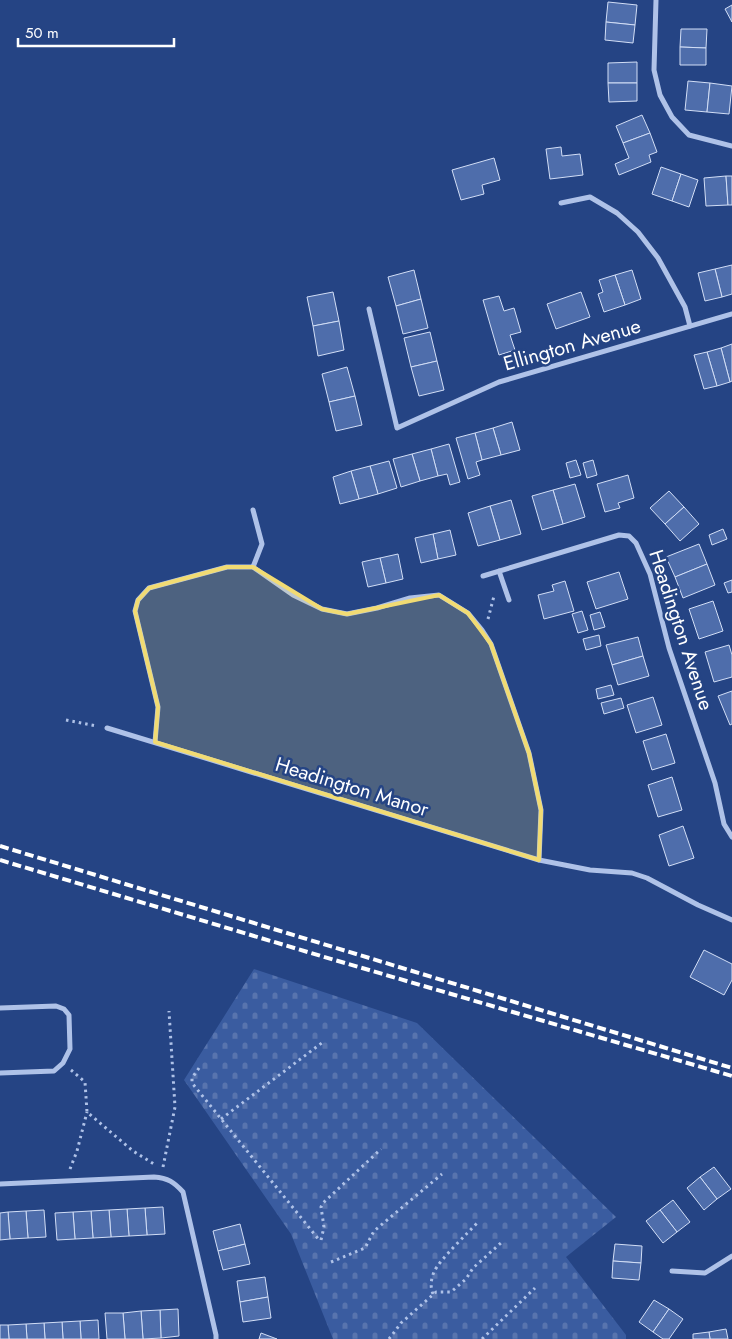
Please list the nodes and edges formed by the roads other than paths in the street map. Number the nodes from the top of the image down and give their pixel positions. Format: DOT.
graph roads {
  1 [pos="656,0"];
  2 [pos="732,146"];
  3 [pos="561,203"];
  4 [pos="369,308"];
  5 [pos="732,314"];
  6 [pos="690,326"];
  7 [pos="253,510"];
  8 [pos="253,568"];
  9 [pos="499,571"];
  10 [pos="483,576"];
  11 [pos="509,600"];
  12 [pos="107,728"];
  13 [pos="155,742"];
  14 [pos="732,837"];
  15 [pos="539,860"];
  16 [pos="732,920"];
  17 [pos="0,1008"];
  18 [pos="0,1073"];
  19 [pos="0,1184"];
  20 [pos="732,1256"];
  21 [pos="672,1271"];
  22 [pos="216,1339"];
  1 -- 2 [label="street"];
  3 -- 6 [label="street"];
  4 -- 6 [label="street, Ellington Avenue"];
  5 -- 6 [label="street"];
  7 -- 8 [label="street"];
  8 -- 13 [label="street"];
  8 -- 15 [label="street"];
  9 -- 10 [label="street, Headington Avenue"];
  9 -- 11 [label="street"];
  9 -- 14 [label="street, Headington Avenue"];
  12 -- 13 [label="street, Headington Manor"];
  13 -- 15 [label="street, Headington Manor"];
  15 -- 16 [label="street, Headington Manor"];
  17 -- 18 [label="street"];
  19 -- 22 [label="street"];
  20 -- 21 [label="street"];
}
